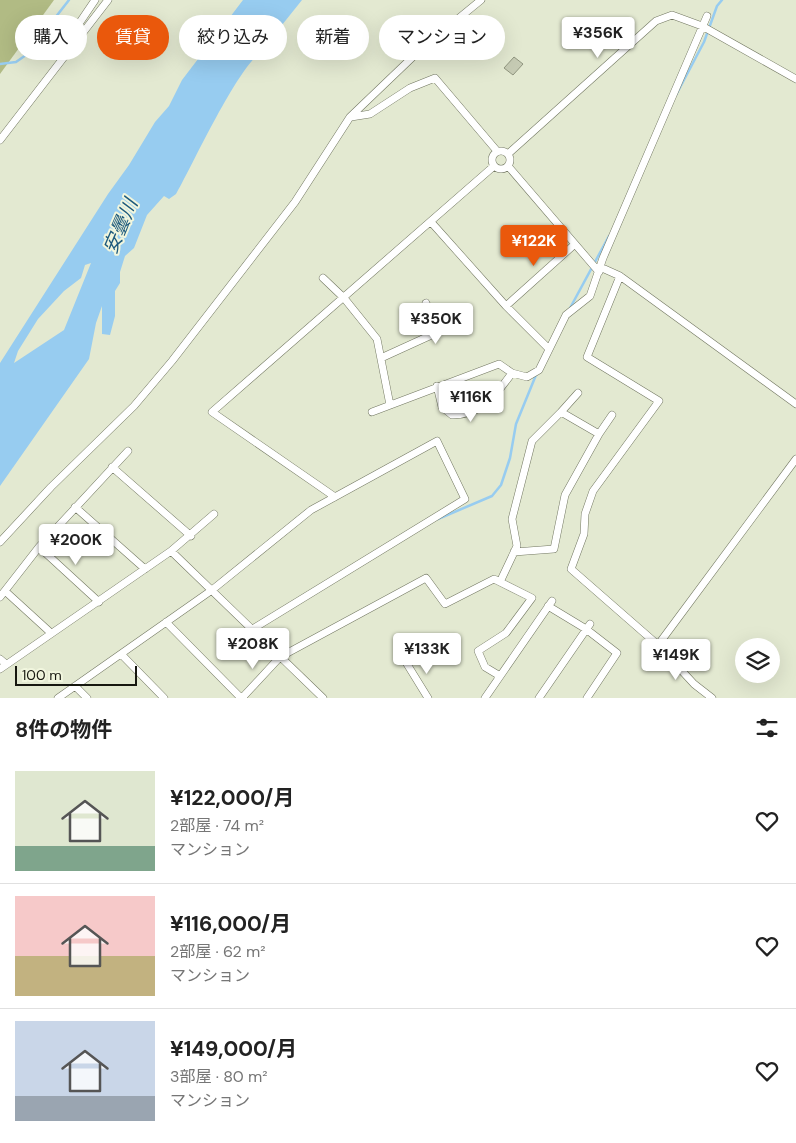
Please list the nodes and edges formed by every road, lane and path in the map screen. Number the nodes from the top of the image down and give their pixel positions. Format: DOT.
graph roads {
  1 [pos="95,0"];
  2 [pos="108,0"];
  3 [pos="482,0"];
  4 [pos="84,15"];
  5 [pos="707,16"];
  6 [pos="702,26"];
  7 [pos="87,27"];
  8 [pos="61,60"];
  9 [pos="796,79"];
  10 [pos="350,117"];
  11 [pos="0,140"];
  12 [pos="497,151"];
  13 [pos="508,154"];
  14 [pos="494,166"];
  15 [pos="508,166"];
  16 [pos="431,222"];
  17 [pos="575,244"];
  18 [pos="600,269"];
  19 [pos="620,276"];
  20 [pos="323,278"];
  21 [pos="344,298"];
  22 [pos="426,303"];
  23 [pos="506,306"];
  24 [pos="548,348"];
  25 [pos="381,358"];
  26 [pos="512,373"];
  27 [pos="437,386"];
  28 [pos="578,393"];
  29 [pos="796,404"];
  30 [pos="390,405"];
  31 [pos="372,412"];
  32 [pos="561,412"];
  33 [pos="612,414"];
  34 [pos="598,434"];
  35 [pos="128,451"];
  36 [pos="796,459"];
  37 [pos="112,467"];
  38 [pos="335,496"];
  39 [pos="75,507"];
  40 [pos="214,514"];
  41 [pos="191,536"];
  42 [pos="0,542"];
  43 [pos="39,547"];
  44 [pos="171,551"];
  45 [pos="514,552"];
  46 [pos="145,569"];
  47 [pos="500,582"];
  48 [pos="212,590"];
  49 [pos="5,591"];
  50 [pos="0,598"];
  51 [pos="99,602"];
  52 [pos="166,622"];
  53 [pos="588,627"];
  54 [pos="251,630"];
  55 [pos="51,633"];
  56 [pos="658,645"];
  57 [pos="121,654"];
  58 [pos="280,657"];
  59 [pos="0,659"];
  60 [pos="407,664"];
  61 [pos="3,667"];
  62 [pos="500,676"];
  63 [pos="75,686"];
  64 [pos="58,698"];
  65 [pos="87,698"];
  66 [pos="164,698"];
  67 [pos="242,698"];
  68 [pos="323,698"];
  69 [pos="428,698"];
  70 [pos="485,698"];
  71 [pos="539,698"];
  72 [pos="587,698"];
  73 [pos="712,698"];
  1 -- 4 [label="street"];
  2 -- 7 [label="street"];
  3 -- 10 [label="street"];
  5 -- 6 [label="street"];
  6 -- 9 [label="street"];
  6 -- 13 [label="street"];
  6 -- 18 [label="street"];
  8 -- 11 [label="street"];
  10 -- 12 [label="street"];
  10 -- 42 [label="street"];
  12 -- 13 [label="street"];
  12 -- 14 [label="street"];
  13 -- 15 [label="street"];
  14 -- 15 [label="street"];
  14 -- 16 [label="street"];
  15 -- 17 [label="street"];
  16 -- 21 [label="street"];
  16 -- 23 [label="street"];
  17 -- 18 [label="street"];
  17 -- 23 [label="street"];
  18 -- 19 [label="street"];
  18 -- 24 [label="street"];
  19 -- 29 [label="street"];
  19 -- 56 [label="street"];
  20 -- 21 [label="street"];
  21 -- 25 [label="street"];
  21 -- 38 [label="street"];
  22 -- 25 [label="street"];
  23 -- 24 [label="street"];
  24 -- 26 [label="street"];
  25 -- 30 [label="street"];
  26 -- 27 [label="street"];
  26 -- 27 [label="street"];
  27 -- 30 [label="street"];
  28 -- 32 [label="street"];
  30 -- 31 [label="street"];
  32 -- 34 [label="street"];
  32 -- 45 [label="street"];
  33 -- 34 [label="street"];
  34 -- 45 [label="street"];
  35 -- 37 [label="street"];
  36 -- 56 [label="street"];
  37 -- 39 [label="street"];
  37 -- 41 [label="street"];
  38 -- 48 [label="street"];
  38 -- 54 [label="street"];
  39 -- 43 [label="street"];
  39 -- 46 [label="street"];
  40 -- 41 [label="street"];
  41 -- 44 [label="street"];
  43 -- 49 [label="street"];
  43 -- 51 [label="street"];
  44 -- 46 [label="street"];
  44 -- 48 [label="street"];
  45 -- 47 [label="street"];
  46 -- 51 [label="street"];
  47 -- 58 [label="street"];
  47 -- 62 [label="street"];
  48 -- 52 [label="street"];
  48 -- 54 [label="street"];
  49 -- 50 [label="street"];
  49 -- 55 [label="street"];
  51 -- 55 [label="street"];
  52 -- 57 [label="street"];
  52 -- 67 [label="street"];
  53 -- 62 [label="street"];
  53 -- 71 [label="street"];
  53 -- 72 [label="street"];
  54 -- 58 [label="street"];
  55 -- 61 [label="street"];
  56 -- 73 [label="street"];
  57 -- 63 [label="street"];
  57 -- 66 [label="street"];
  58 -- 67 [label="street"];
  58 -- 68 [label="street"];
  59 -- 61 [label="street"];
  60 -- 69 [label="street"];
  62 -- 70 [label="street"];
  63 -- 64 [label="street"];
  63 -- 65 [label="street"];
}
